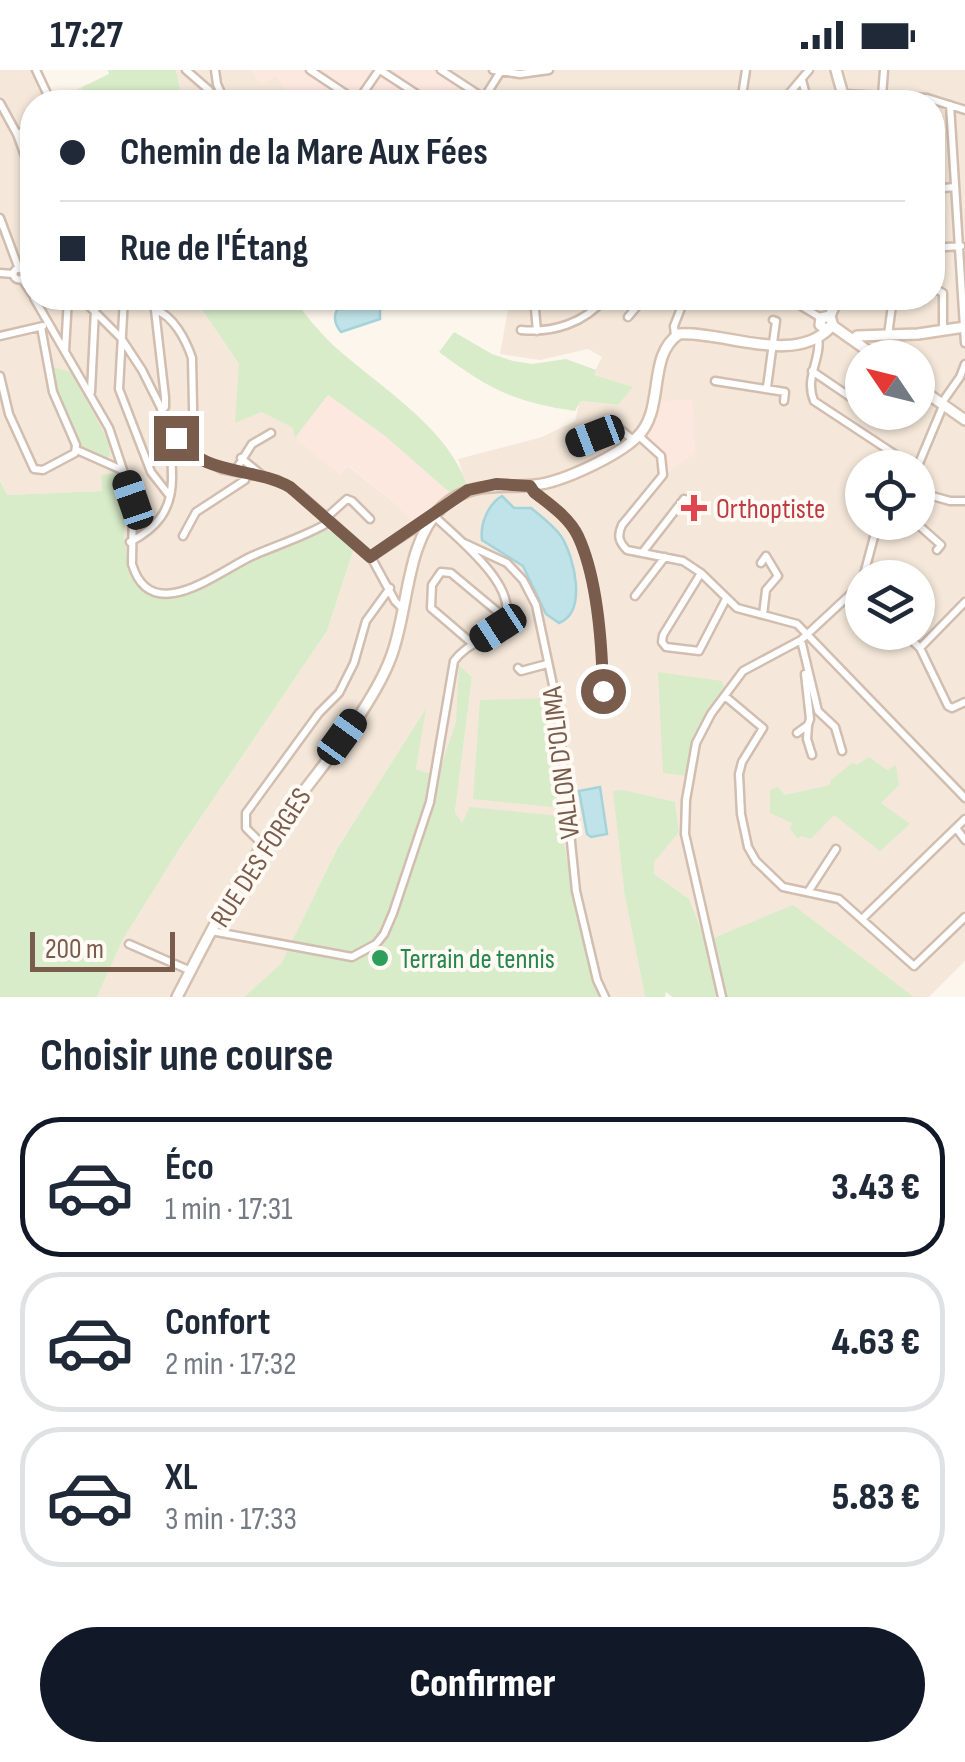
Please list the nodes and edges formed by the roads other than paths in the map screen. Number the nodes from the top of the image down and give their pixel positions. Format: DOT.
graph roads {
  1 [pos="186,70"];
  2 [pos="310,70"];
  3 [pos="379,70"];
  4 [pos="441,70"];
  5 [pos="549,70"];
  6 [pos="809,70"];
  7 [pos="498,71"];
  8 [pos="802,79"];
  9 [pos="209,90"];
  10 [pos="339,90"];
  11 [pos="410,90"];
  12 [pos="472,90"];
  13 [pos="792,90"];
  14 [pos="805,90"];
  15 [pos="0,103"];
  16 [pos="945,103"];
  17 [pos="950,105"];
  18 [pos="965,110"];
  19 [pos="20,133"];
  20 [pos="17,134"];
  21 [pos="20,142"];
  22 [pos="956,187"];
  23 [pos="945,188"];
  24 [pos="0,218"];
  25 [pos="961,246"];
  26 [pos="945,247"];
  27 [pos="20,269"];
  28 [pos="39,310"];
  29 [pos="67,310"];
  30 [pos="95,310"];
  31 [pos="96,310"];
  32 [pos="123,310"];
  33 [pos="155,310"];
  34 [pos="535,310"];
  35 [pos="593,310"];
  36 [pos="634,310"];
  37 [pos="681,310"];
  38 [pos="801,310"];
  39 [pos="832,310"];
  40 [pos="891,310"];
  41 [pos="942,310"];
  42 [pos="628,317"];
  43 [pos="773,320"];
  44 [pos="45,325"];
  45 [pos="964,328"];
  46 [pos="822,329"];
  47 [pos="521,330"];
  48 [pos="942,330"];
  49 [pos="536,331"];
  50 [pos="0,336"];
  51 [pos="675,336"];
  52 [pos="888,336"];
  53 [pos="121,338"];
  54 [pos="854,340"];
  55 [pos="965,343"];
  56 [pos="775,344"];
  57 [pos="65,353"];
  58 [pos="965,364"];
  59 [pos="142,370"];
  60 [pos="812,371"];
  61 [pos="162,375"];
  62 [pos="0,376"];
  63 [pos="962,378"];
  64 [pos="715,381"];
  65 [pos="767,387"];
  66 [pos="845,393"];
  67 [pos="91,394"];
  68 [pos="935,400"];
  69 [pos="784,401"];
  70 [pos="942,405"];
  71 [pos="161,409"];
  72 [pos="965,420"];
  73 [pos="271,433"];
  74 [pos="176,438"];
  75 [pos="636,438"];
  76 [pos="576,444"];
  77 [pos="77,450"];
  78 [pos="890,450"];
  79 [pos="924,450"];
  80 [pos="194,456"];
  81 [pos="240,458"];
  82 [pos="123,471"];
  83 [pos="234,471"];
  84 [pos="248,474"];
  85 [pos="264,476"];
  86 [pos="530,486"];
  87 [pos="169,495"];
  88 [pos="935,497"];
  89 [pos="965,501"];
  90 [pos="682,503"];
  91 [pos="434,516"];
  92 [pos="370,519"];
  93 [pos="327,521"];
  94 [pos="184,536"];
  95 [pos="458,540"];
  96 [pos="934,540"];
  97 [pos="130,542"];
  98 [pos="937,550"];
  99 [pos="642,553"];
  100 [pos="370,557"];
  101 [pos="665,557"];
  102 [pos="761,563"];
  103 [pos="701,573"];
  104 [pos="392,590"];
  105 [pos="407,596"];
  106 [pos="635,596"];
  107 [pos="726,599"];
  108 [pos="845,600"];
  109 [pos="965,602"];
  110 [pos="404,609"];
  111 [pos="764,614"];
  112 [pos="505,618"];
  113 [pos="935,633"];
  114 [pos="804,638"];
  115 [pos="474,644"];
  116 [pos="921,650"];
  117 [pos="805,663"];
  118 [pos="547,664"];
  119 [pos="518,668"];
  120 [pos="603,691"];
  121 [pos="726,697"];
  122 [pos="965,702"];
  123 [pos="808,725"];
  124 [pos="797,733"];
  125 [pos="842,750"];
  126 [pos="812,755"];
  127 [pos="965,798"];
  128 [pos="965,819"];
  129 [pos="956,828"];
  130 [pos="965,840"];
  131 [pos="263,845"];
  132 [pos="836,849"];
  133 [pos="808,892"];
  134 [pos="965,916"];
  135 [pos="862,919"];
  136 [pos="211,931"];
  137 [pos="129,944"];
  138 [pos="190,971"];
  139 [pos="177,997"];
  140 [pos="605,997"];
  141 [pos="722,997"];
  1 -- 9 [label="street"];
  2 -- 10 [label="street"];
  3 -- 11 [label="street"];
  4 -- 12 [label="street"];
  5 -- 7 [label="street"];
  6 -- 8 [label="street"];
  8 -- 13 [label="street"];
  8 -- 14 [label="street"];
  15 -- 20 [label="street"];
  16 -- 17 [label="street"];
  17 -- 18 [label="street"];
  17 -- 22 [label="street"];
  19 -- 20 [label="street"];
  20 -- 21 [label="street"];
  22 -- 23 [label="street"];
  22 -- 25 [label="street"];
  24 -- 27 [label="street"];
  25 -- 26 [label="street"];
  25 -- 45 [label="street"];
  28 -- 44 [label="street"];
  29 -- 57 [label="street"];
  30 -- 67 [label="street"];
  31 -- 53 [label="street"];
  32 -- 53 [label="street"];
  33 -- 61 [label="street"];
  33 -- 80 [label="street"];
  34 -- 49 [label="street"];
  35 -- 49 [label="street"];
  36 -- 42 [label="street"];
  37 -- 51 [label="street"];
  38 -- 46 [label="street"];
  39 -- 46 [label="main road"];
  40 -- 52 [label="street"];
  41 -- 48 [label="street"];
  43 -- 56 [label="street"];
  44 -- 50 [label="street"];
  44 -- 57 [label="street"];
  44 -- 77 [label="street"];
  45 -- 48 [label="main road"];
  45 -- 55 [label="street"];
  46 -- 54 [label="main road"];
  46 -- 56 [label="main road"];
  46 -- 60 [label="street"];
  47 -- 49 [label="street"];
  48 -- 52 [label="main road"];
  51 -- 56 [label="main road"];
  51 -- 75 [label="main road"];
  52 -- 54 [label="main road"];
  53 -- 59 [label="street"];
  53 -- 87 [label="street"];
  56 -- 65 [label="street"];
  57 -- 67 [label="street"];
  58 -- 63 [label="street"];
  59 -- 61 [label="street"];
  59 -- 71 [label="street"];
  60 -- 66 [label="street"];
  60 -- 78 [label="street"];
  61 -- 71 [label="street"];
  62 -- 77 [label="street"];
  63 -- 70 [label="street"];
  64 -- 65 [label="street"];
  65 -- 69 [label="street"];
  67 -- 82 [label="street"];
  68 -- 70 [label="main road"];
  70 -- 72 [label="main road"];
  70 -- 79 [label="street"];
  71 -- 74 [label="street"];
  73 -- 81 [label="street"];
  74 -- 80 [label="street"];
  74 -- 87 [label="street"];
  75 -- 76 [label="street"];
  75 -- 86 [label="main road"];
  75 -- 99 [label="street"];
  77 -- 82 [label="street"];
  80 -- 83 [label="street"];
  81 -- 83 [label="street"];
  81 -- 85 [label="street"];
  82 -- 97 [label="street"];
  83 -- 84 [label="street"];
  84 -- 85 [label="street"];
  84 -- 94 [label="street"];
  85 -- 93 [label="street"];
  86 -- 91 [label="main road"];
  86 -- 120 [label="street"];
  87 -- 97 [label="street"];
  88 -- 89 [label="street"];
  90 -- 99 [label="street"];
  91 -- 95 [label="street, VALLON D'OLIMA"];
  91 -- 100 [label="street"];
  91 -- 105 [label="main road, RUE DES FORGES"];
  92 -- 93 [label="street"];
  93 -- 97 [label="street"];
  93 -- 100 [label="street"];
  95 -- 112 [label="street"];
  95 -- 118 [label="street, VALLON D'OLIMA"];
  96 -- 98 [label="street"];
  99 -- 101 [label="street"];
  100 -- 104 [label="street"];
  101 -- 103 [label="street"];
  101 -- 106 [label="street"];
  102 -- 111 [label="street"];
  103 -- 107 [label="street"];
  103 -- 107 [label="street"];
  104 -- 105 [label="street"];
  104 -- 110 [label="street"];
  104 -- 131 [label="street"];
  105 -- 110 [label="main road, RUE DES FORGES"];
  107 -- 111 [label="street"];
  108 -- 114 [label="street"];
  109 -- 113 [label="street"];
  110 -- 131 [label="main road, RUE DES FORGES"];
  111 -- 114 [label="street"];
  112 -- 115 [label="street"];
  112 -- 115 [label="street"];
  114 -- 117 [label="street"];
  114 -- 121 [label="street"];
  114 -- 127 [label="street"];
  115 -- 136 [label="street"];
  116 -- 122 [label="street"];
  117 -- 123 [label="street"];
  117 -- 125 [label="street"];
  118 -- 119 [label="street"];
  118 -- 140 [label="street, VALLON D'OLIMA"];
  121 -- 133 [label="street"];
  121 -- 141 [label="street"];
  123 -- 124 [label="street"];
  123 -- 126 [label="street"];
  128 -- 129 [label="street"];
  129 -- 130 [label="street"];
  129 -- 135 [label="street"];
  131 -- 136 [label="main road, RUE DES FORGES"];
  132 -- 133 [label="street"];
  133 -- 135 [label="street"];
  134 -- 135 [label="street"];
  136 -- 138 [label="main road, RUE DES FORGES"];
  137 -- 138 [label="street"];
  138 -- 139 [label="main road, RUE DES FORGES"];
}
